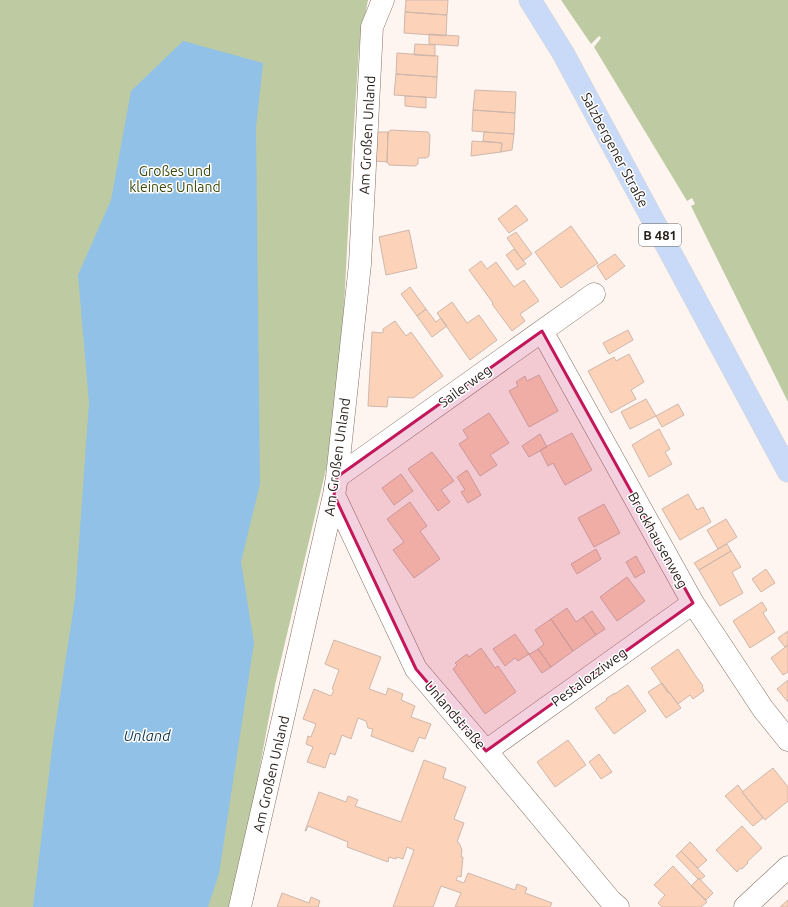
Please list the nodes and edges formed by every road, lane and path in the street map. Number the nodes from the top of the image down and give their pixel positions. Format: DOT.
graph roads {
  1 [pos="383,0"];
  2 [pos="530,0"];
  3 [pos="594,294"];
  4 [pos="542,331"];
  5 [pos="788,471"];
  6 [pos="336,486"];
  7 [pos="693,603"];
  8 [pos="788,740"];
  9 [pos="486,751"];
  10 [pos="788,867"];
  11 [pos="240,907"];
  12 [pos="618,907"];
  13 [pos="745,907"];
  1 -- 6 [label="street, Am Großen Unland"];
  2 -- 5 [label="main road, Salzbergener Straße / B 481"];
  3 -- 4 [label="street, Sailerweg"];
  4 -- 6 [label="street, Sailerweg"];
  4 -- 7 [label="street, Brockhausenweg"];
  6 -- 9 [label="street, Unlandstraße"];
  6 -- 11 [label="street, Am Großen Unland"];
  7 -- 8 [label="street, Brockhausenweg"];
  7 -- 9 [label="street, Pestalozziweg"];
  9 -- 12 [label="street, Unlandstraße"];
  10 -- 13 [label="street"];
}
